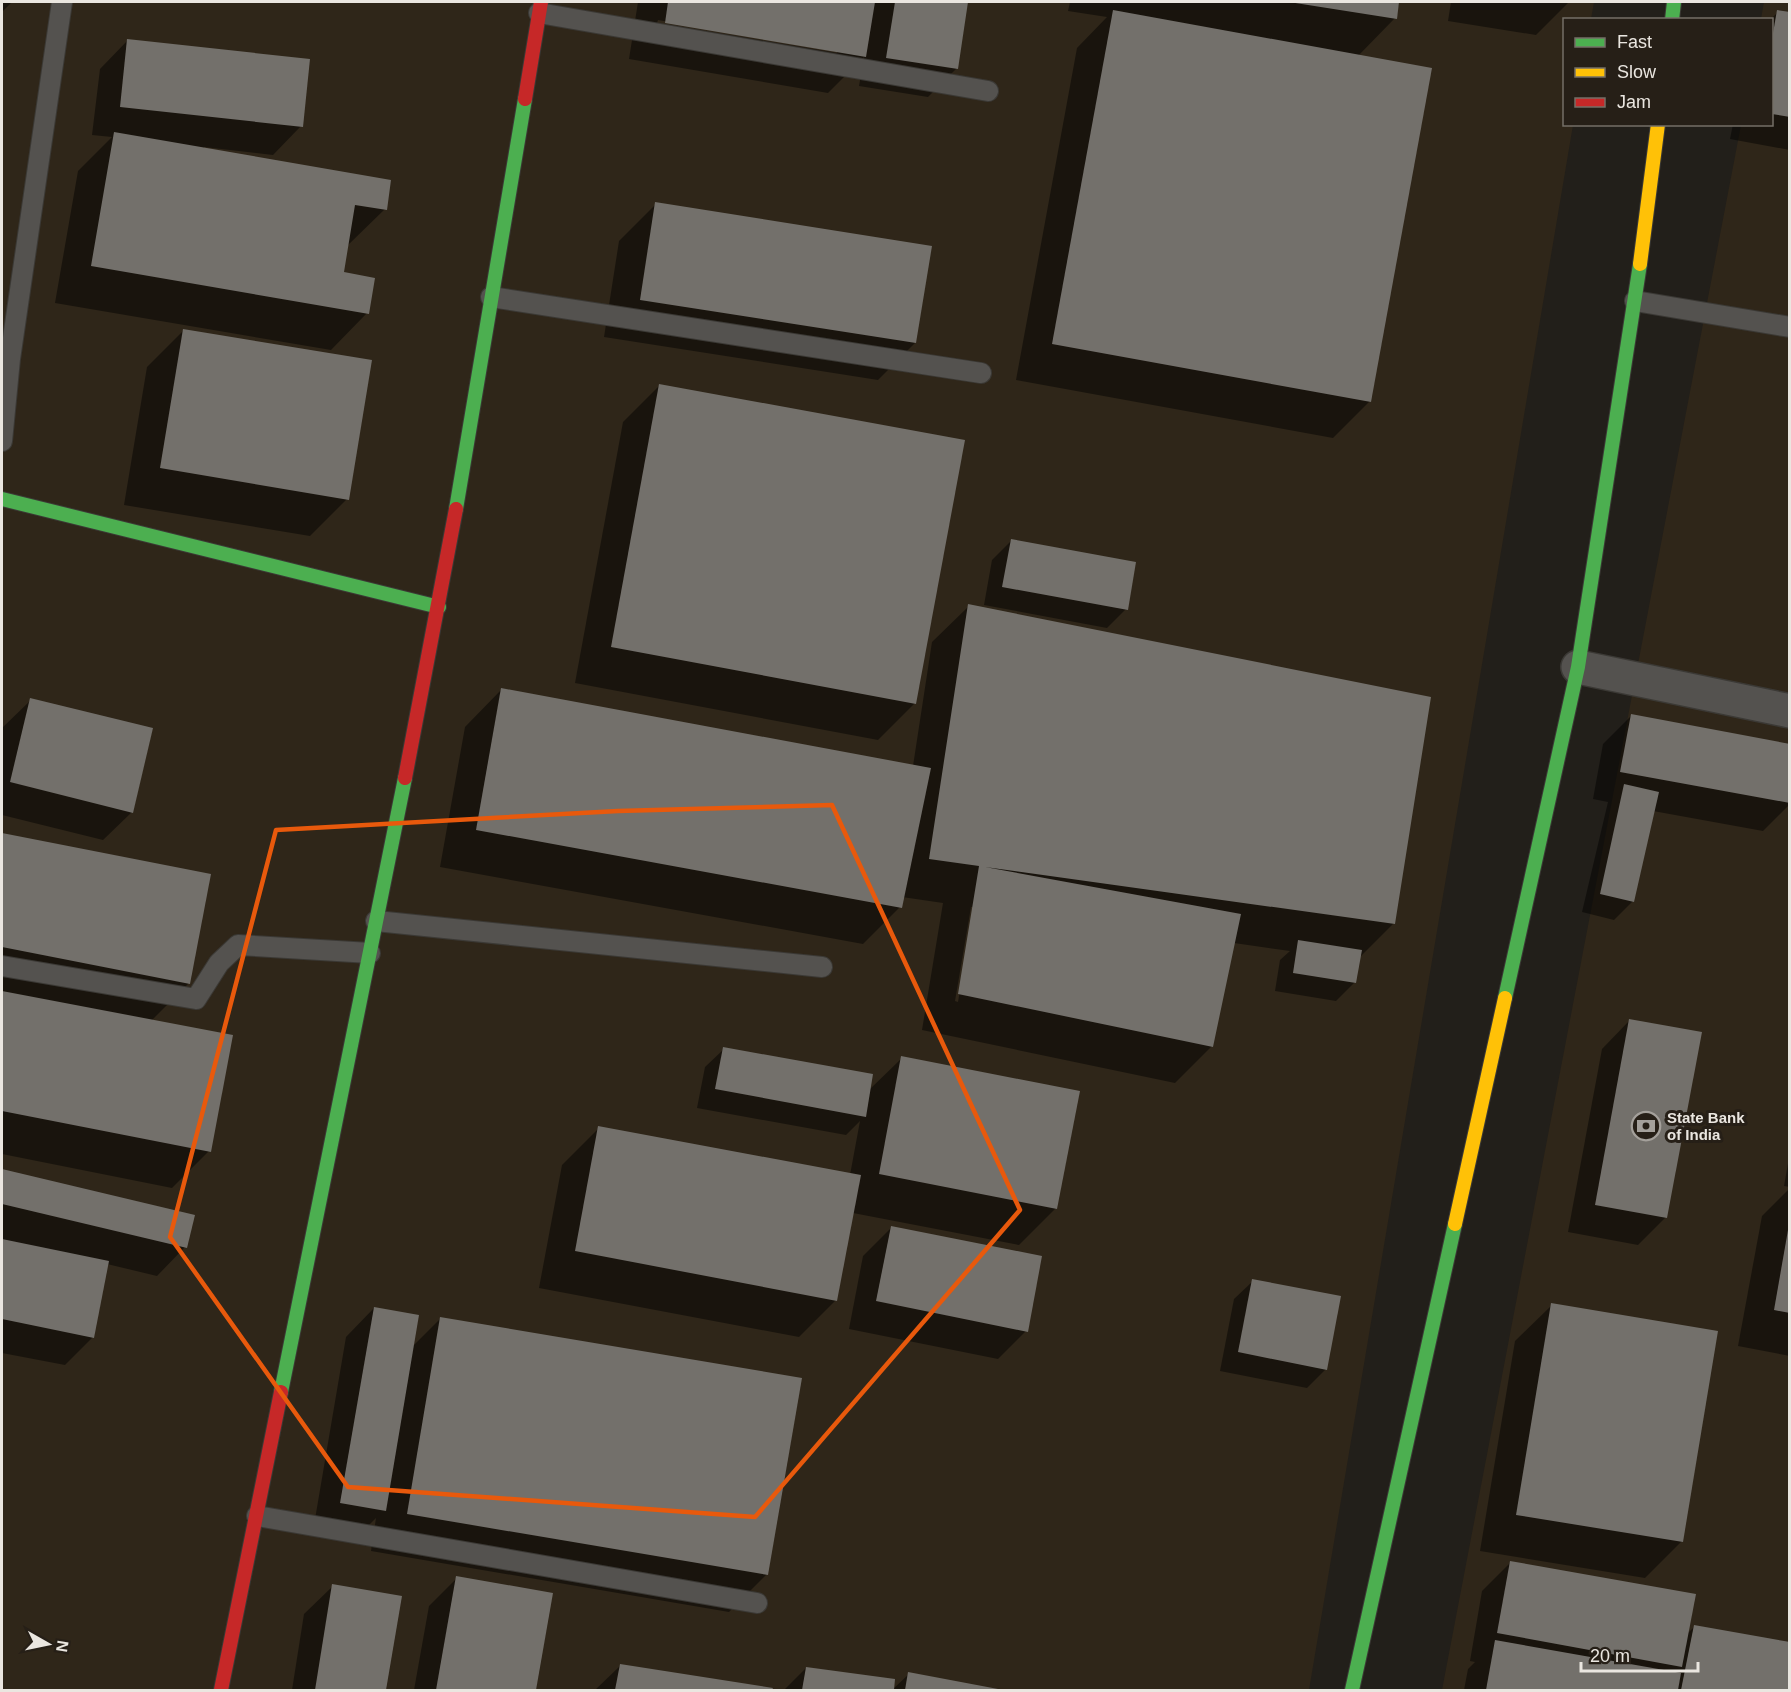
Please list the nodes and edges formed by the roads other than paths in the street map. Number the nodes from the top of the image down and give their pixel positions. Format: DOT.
graph roads {
  1 [pos="62,2"];
  2 [pos="1674,2"];
  3 [pos="540,7"];
  4 [pos="1672,18"];
  5 [pos="988,91"];
  6 [pos="1658,126"];
  7 [pos="491,297"];
  8 [pos="1635,301"];
  9 [pos="1790,327"];
  10 [pos="6,358"];
  11 [pos="981,373"];
  12 [pos="2,441"];
  13 [pos="2,499"];
  14 [pos="439,607"];
  15 [pos="1578,667"];
  16 [pos="1790,711"];
  17 [pos="376,921"];
  18 [pos="370,953"];
  19 [pos="2,966"];
  20 [pos="822,967"];
  21 [pos="257,1516"];
  22 [pos="757,1603"];
  23 [pos="221,1690"];
  24 [pos="1352,1690"];
  1 -- 10 [label="lane"];
  2 -- 4 [label="street"];
  3 -- 5 [label="lane"];
  3 -- 7 [label="street"];
  6 -- 8 [label="street"];
  7 -- 11 [label="lane"];
  7 -- 14 [label="street"];
  8 -- 9 [label="lane"];
  8 -- 15 [label="street"];
  10 -- 12 [label="lane"];
  13 -- 14 [label="street"];
  14 -- 17 [label="street"];
  15 -- 16 [label="street"];
  15 -- 24 [label="street"];
  17 -- 18 [label="street"];
  17 -- 20 [label="lane"];
  18 -- 19 [label="lane"];
  18 -- 21 [label="street"];
  21 -- 22 [label="lane"];
  21 -- 23 [label="street"];
}
